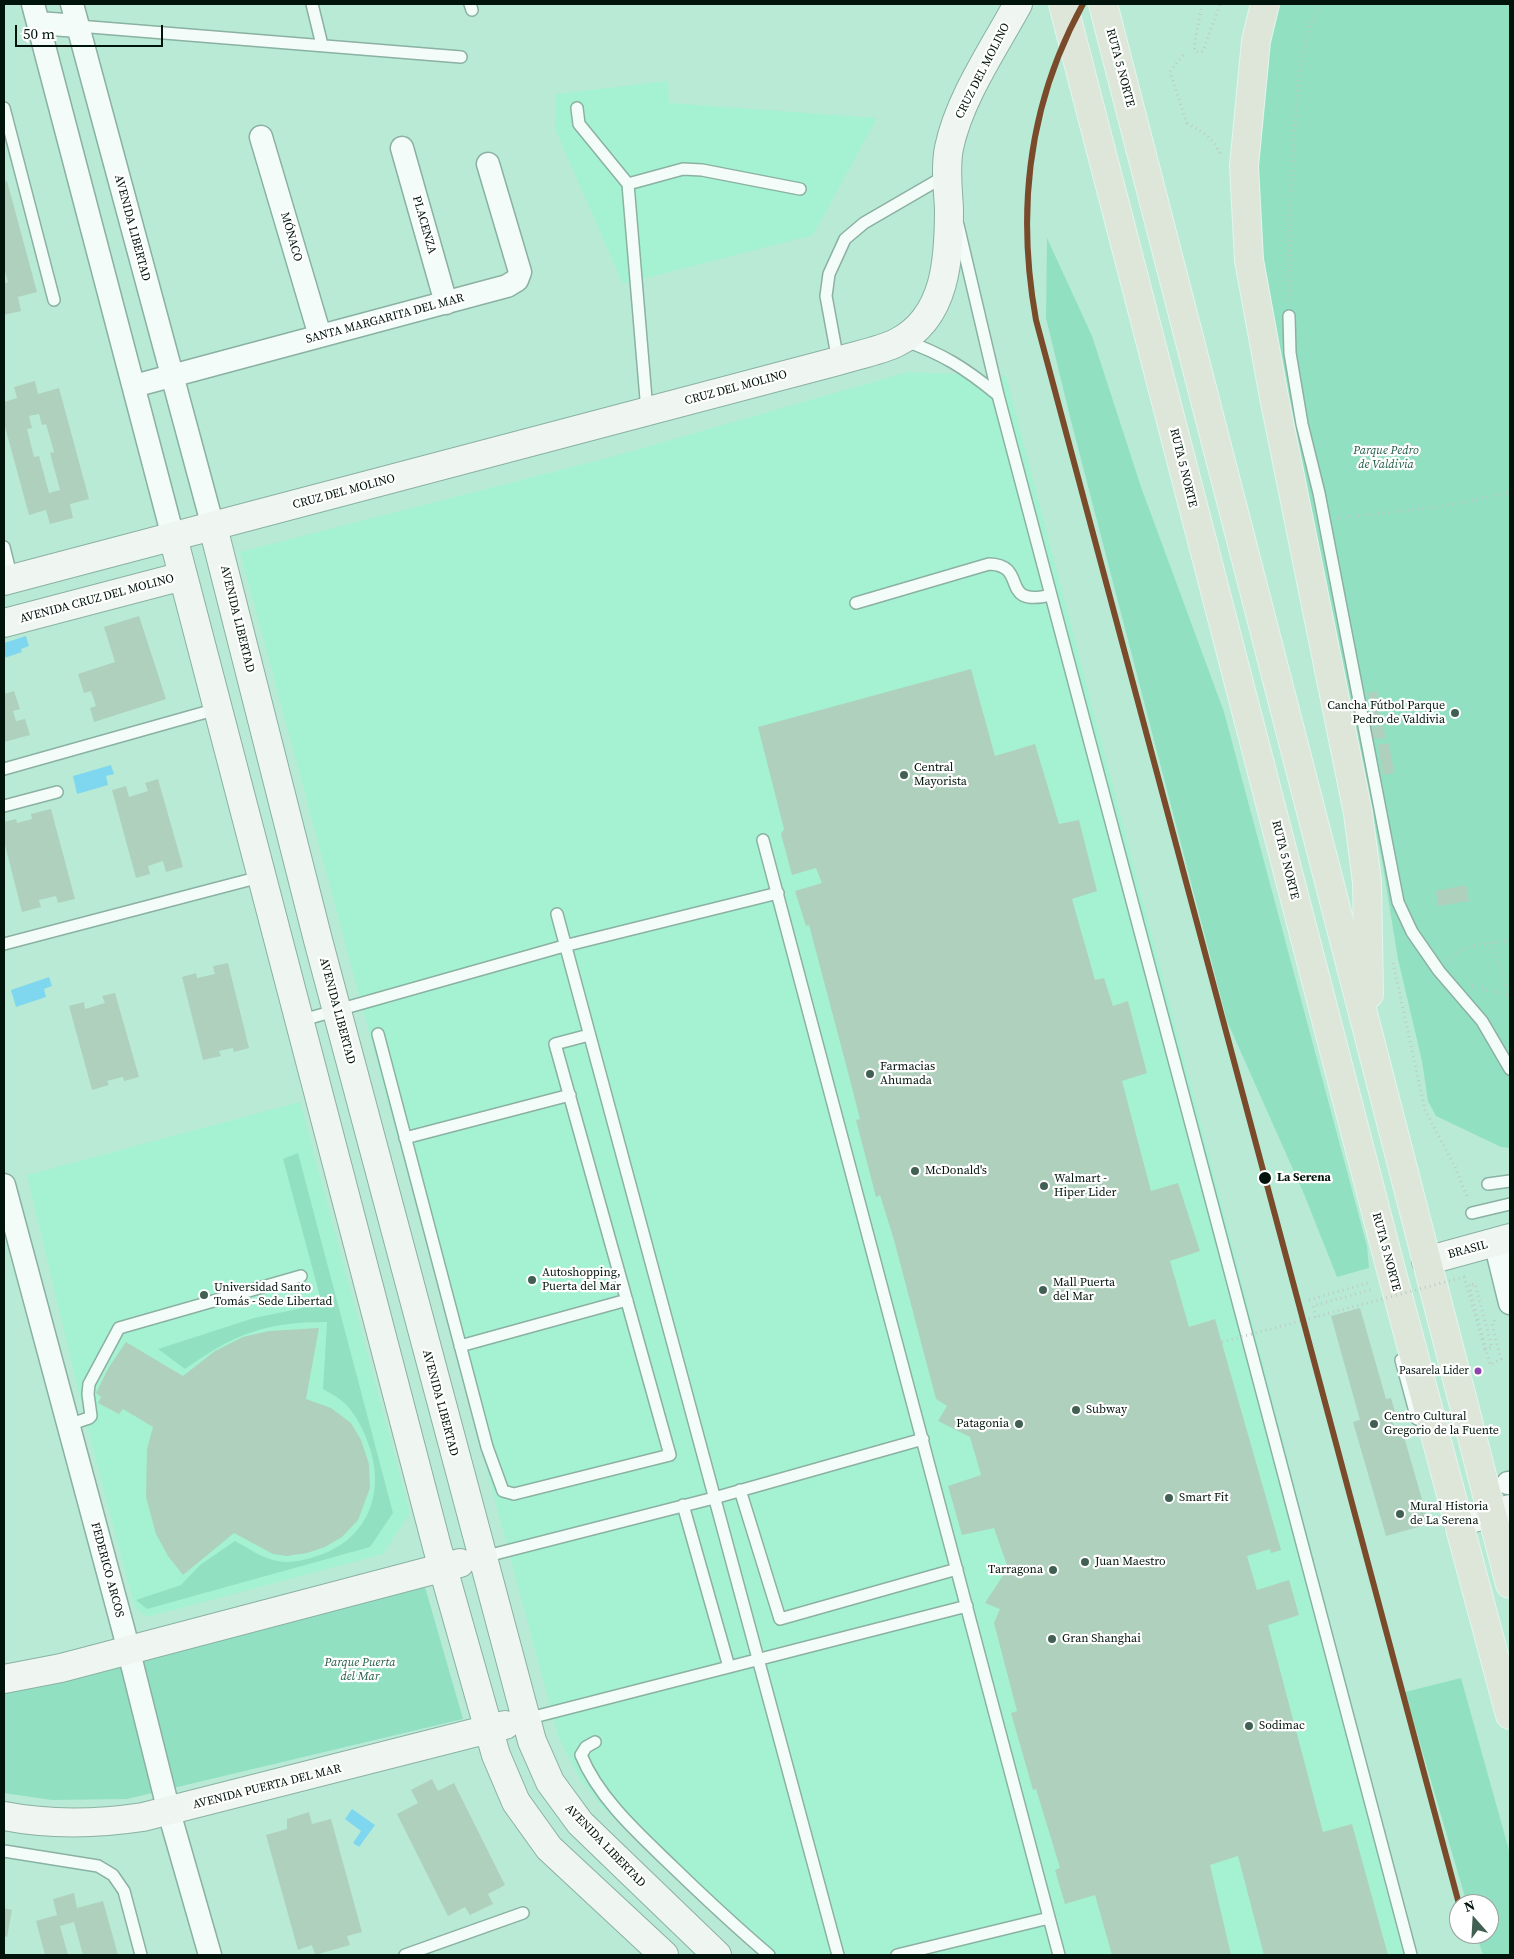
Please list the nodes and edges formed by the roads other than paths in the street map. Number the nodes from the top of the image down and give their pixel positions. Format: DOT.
graph roads {
  1 [pos="72,4"];
  2 [pos="312,4"];
  3 [pos="1018,4"];
  4 [pos="1063,4"];
  5 [pos="1103,4"];
  6 [pos="1265,4"];
  7 [pos="35,13"];
  8 [pos="78,26"];
  9 [pos="322,46"];
  10 [pos="461,57"];
  11 [pos="4,108"];
  12 [pos="576,108"];
  13 [pos="261,137"];
  14 [pos="402,148"];
  15 [pos="488,164"];
  16 [pos="947,175"];
  17 [pos="628,184"];
  18 [pos="800,189"];
  19 [pos="54,300"];
  20 [pos="446,303"];
  21 [pos="1289,316"];
  22 [pos="320,336"];
  23 [pos="901,339"];
  24 [pos="838,361"];
  25 [pos="171,376"];
  26 [pos="134,386"];
  27 [pos="998,394"];
  28 [pos="647,411"];
  29 [pos="213,527"];
  30 [pos="173,537"];
  31 [pos="4,547"];
  32 [pos="111,553"];
  33 [pos="183,576"];
  34 [pos="8,580"];
  35 [pos="1051,595"];
  36 [pos="856,603"];
  37 [pos="7,622"];
  38 [pos="217,709"];
  39 [pos="4,769"];
  40 [pos="57,792"];
  41 [pos="4,806"];
  42 [pos="763,840"];
  43 [pos="260,877"];
  44 [pos="778,893"];
  45 [pos="557,914"];
  46 [pos="4,944"];
  47 [pos="564,946"];
  48 [pos="336,1010"];
  49 [pos="299,1021"];
  50 [pos="1368,1032"];
  51 [pos="378,1034"];
  52 [pos="589,1035"];
  53 [pos="1510,1069"];
  54 [pos="570,1095"];
  55 [pos="404,1138"];
  56 [pos="1510,1181"];
  57 [pos="1488,1184"];
  58 [pos="4,1185"];
  59 [pos="1510,1204"];
  60 [pos="1472,1213"];
  61 [pos="1503,1240"];
  62 [pos="1426,1260"];
  63 [pos="1390,1266"];
  64 [pos="301,1276"];
  65 [pos="627,1300"];
  66 [pos="1504,1310"];
  67 [pos="460,1346"];
  68 [pos="68,1425"];
  69 [pos="1421,1434"];
  70 [pos="923,1439"];
  71 [pos="1437,1486"];
  72 [pos="740,1490"];
  73 [pos="1505,1497"];
  74 [pos="714,1498"];
  75 [pos="683,1505"];
  76 [pos="1458,1522"];
  77 [pos="481,1557"];
  78 [pos="444,1567"];
  79 [pos="957,1569"];
  80 [pos="1510,1584"];
  81 [pos="967,1606"];
  82 [pos="128,1650"];
  83 [pos="758,1660"];
  84 [pos="728,1667"];
  85 [pos="4,1679"];
  86 [pos="1510,1715"];
  87 [pos="526,1719"];
  88 [pos="489,1730"];
  89 [pos="596,1742"];
  90 [pos="169,1812"];
  91 [pos="4,1816"];
  92 [pos="4,1851"];
  93 [pos="523,1913"];
  94 [pos="1049,1918"];
  95 [pos="141,1955"];
  96 [pos="210,1955"];
  97 [pos="405,1955"];
  98 [pos="664,1955"];
  99 [pos="717,1955"];
  100 [pos="769,1955"];
  101 [pos="838,1955"];
  102 [pos="896,1955"];
  103 [pos="1059,1955"];
  104 [pos="1411,1955"];
  1 -- 8 [label="street, AVENIDA LIBERTAD"];
  2 -- 9 [label="lane"];
  3 -- 16 [label="street, CRUZ DEL MOLINO"];
  4 -- 63 [label="highway, RUTA 5 NORTE"];
  5 -- 50 [label="highway, RUTA 5 NORTE"];
  6 -- 50 [label="highway"];
  7 -- 8 [label="street"];
  7 -- 26 [label="street"];
  8 -- 9 [label="lane"];
  8 -- 25 [label="street, AVENIDA LIBERTAD"];
  9 -- 10 [label="lane"];
  11 -- 19 [label="lane"];
  12 -- 17 [label="lane"];
  13 -- 22 [label="street, MÓNACO"];
  14 -- 20 [label="street, PLACENZA"];
  15 -- 20 [label="street, SANTA MARGARITA DEL MAR"];
  16 -- 23 [label="street, CRUZ DEL MOLINO"];
  16 -- 24 [label="lane"];
  16 -- 27 [label="lane"];
  17 -- 18 [label="lane"];
  17 -- 28 [label="lane"];
  20 -- 22 [label="street, SANTA MARGARITA DEL MAR"];
  21 -- 53 [label="lane"];
  22 -- 25 [label="street, SANTA MARGARITA DEL MAR"];
  23 -- 24 [label="street, CRUZ DEL MOLINO"];
  23 -- 27 [label="lane"];
  24 -- 28 [label="street, CRUZ DEL MOLINO"];
  25 -- 26 [label="street, SANTA MARGARITA DEL MAR"];
  25 -- 29 [label="street, AVENIDA LIBERTAD"];
  26 -- 30 [label="street"];
  27 -- 35 [label="lane"];
  28 -- 29 [label="street, CRUZ DEL MOLINO"];
  29 -- 30 [label="street, AVENIDA CRUZ DEL MOLINO"];
  29 -- 48 [label="street, AVENIDA LIBERTAD"];
  30 -- 32 [label="street, AVENIDA CRUZ DEL MOLINO"];
  30 -- 33 [label="street"];
  31 -- 34 [label="lane"];
  32 -- 34 [label="street, AVENIDA CRUZ DEL MOLINO"];
  32 -- 37 [label="street, AVENIDA CRUZ DEL MOLINO"];
  33 -- 37 [label="street, AVENIDA CRUZ DEL MOLINO"];
  33 -- 38 [label="street"];
  35 -- 36 [label="lane"];
  35 -- 104 [label="lane"];
  38 -- 39 [label="lane"];
  38 -- 43 [label="street"];
  40 -- 41 [label="lane"];
  42 -- 44 [label="lane"];
  43 -- 46 [label="lane"];
  43 -- 49 [label="street"];
  44 -- 47 [label="lane"];
  44 -- 70 [label="lane"];
  45 -- 47 [label="lane"];
  47 -- 48 [label="lane"];
  47 -- 52 [label="lane"];
  48 -- 49 [label="lane"];
  48 -- 77 [label="street, AVENIDA LIBERTAD"];
  49 -- 78 [label="street"];
  50 -- 62 [label="highway, RUTA 5 NORTE"];
  51 -- 55 [label="lane"];
  52 -- 54 [label="lane"];
  52 -- 74 [label="lane"];
  54 -- 55 [label="lane"];
  54 -- 65 [label="lane"];
  55 -- 67 [label="lane"];
  56 -- 57 [label="lane"];
  58 -- 68 [label="street, FEDERICO ARCOS"];
  59 -- 60 [label="lane"];
  61 -- 62 [label="street, BRASIL"];
  61 -- 66 [label="street"];
  62 -- 73 [label="highway, RUTA 5 NORTE"];
  63 -- 69 [label="lane"];
  63 -- 76 [label="highway, RUTA 5 NORTE"];
  64 -- 68 [label="lane"];
  65 -- 67 [label="lane"];
  65 -- 67 [label="lane"];
  68 -- 82 [label="street, FEDERICO ARCOS"];
  70 -- 72 [label="lane"];
  70 -- 79 [label="lane"];
  71 -- 76 [label="lane"];
  72 -- 74 [label="lane"];
  72 -- 79 [label="lane"];
  73 -- 76 [label="street"];
  73 -- 80 [label="highway, RUTA 5 NORTE"];
  74 -- 75 [label="lane"];
  74 -- 83 [label="lane"];
  75 -- 77 [label="lane"];
  75 -- 84 [label="lane"];
  76 -- 86 [label="highway, RUTA 5 NORTE"];
  77 -- 78 [label="street"];
  77 -- 87 [label="street, AVENIDA LIBERTAD"];
  78 -- 82 [label="street"];
  78 -- 88 [label="street"];
  79 -- 81 [label="lane"];
  81 -- 83 [label="lane"];
  81 -- 94 [label="lane"];
  82 -- 85 [label="street"];
  82 -- 90 [label="street, FEDERICO ARCOS"];
  83 -- 84 [label="lane"];
  83 -- 101 [label="lane"];
  84 -- 87 [label="lane"];
  87 -- 88 [label="street, AVENIDA PUERTA DEL MAR"];
  87 -- 99 [label="street, AVENIDA LIBERTAD"];
  88 -- 90 [label="street, AVENIDA PUERTA DEL MAR"];
  88 -- 98 [label="street"];
  89 -- 100 [label="lane"];
  90 -- 91 [label="street, AVENIDA PUERTA DEL MAR"];
  90 -- 96 [label="street, FEDERICO ARCOS"];
  92 -- 95 [label="lane"];
  93 -- 97 [label="lane"];
  94 -- 102 [label="lane"];
  94 -- 103 [label="lane"];
}
